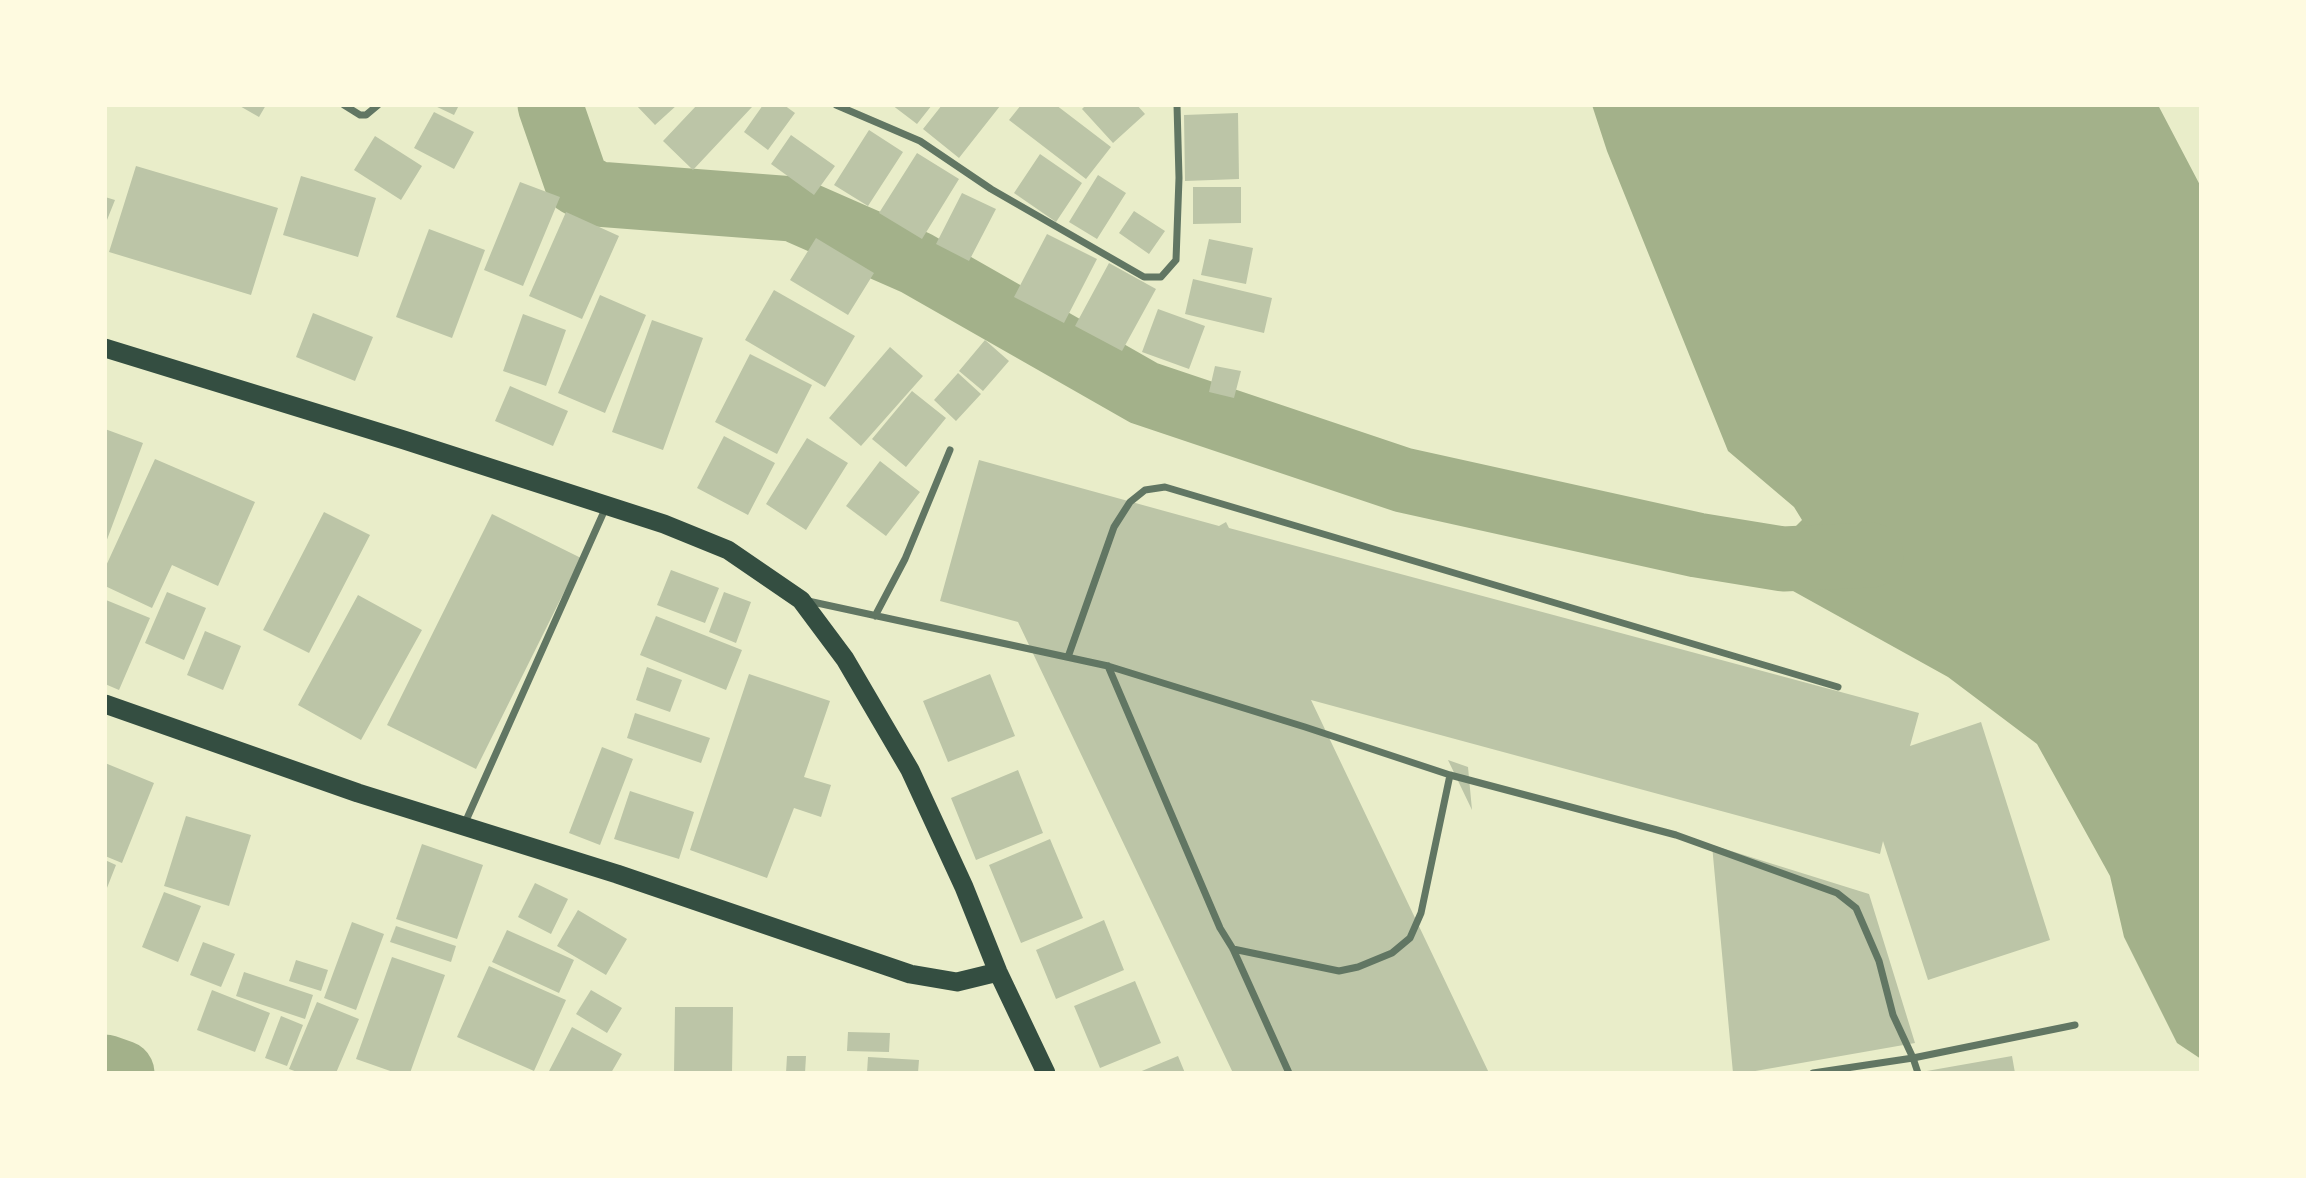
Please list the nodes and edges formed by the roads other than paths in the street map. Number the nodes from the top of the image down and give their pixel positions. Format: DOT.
graph roads {
  1 [pos="344,105"];
  2 [pos="378,105"];
  3 [pos="836,105"];
  4 [pos="1177,105"];
  5 [pos="105,348"];
  6 [pos="950,450"];
  7 [pos="607,505"];
  8 [pos="801,600"];
  9 [pos="874,616"];
  10 [pos="1068,657"];
  11 [pos="1108,666"];
  12 [pos="1838,687"];
  13 [pos="105,704"];
  14 [pos="1450,775"];
  15 [pos="463,826"];
  16 [pos="1233,949"];
  17 [pos="998,972"];
  18 [pos="2075,1025"];
  19 [pos="1913,1058"];
  20 [pos="1046,1073"];
  21 [pos="1289,1073"];
  22 [pos="1813,1073"];
  23 [pos="1918,1073"];
  1 -- 2 [label="street"];
  3 -- 4 [label="street"];
  5 -- 7 [label="highway"];
  6 -- 9 [label="street"];
  7 -- 8 [label="highway"];
  7 -- 15 [label="street"];
  8 -- 9 [label="street"];
  8 -- 17 [label="highway"];
  9 -- 10 [label="street"];
  10 -- 11 [label="street"];
  10 -- 12 [label="street"];
  11 -- 14 [label="street"];
  11 -- 16 [label="street"];
  13 -- 15 [label="highway"];
  14 -- 16 [label="street"];
  14 -- 19 [label="street"];
  15 -- 17 [label="highway"];
  16 -- 21 [label="street"];
  17 -- 20 [label="highway"];
  18 -- 19 [label="street"];
  19 -- 22 [label="street"];
  19 -- 23 [label="street"];
}
